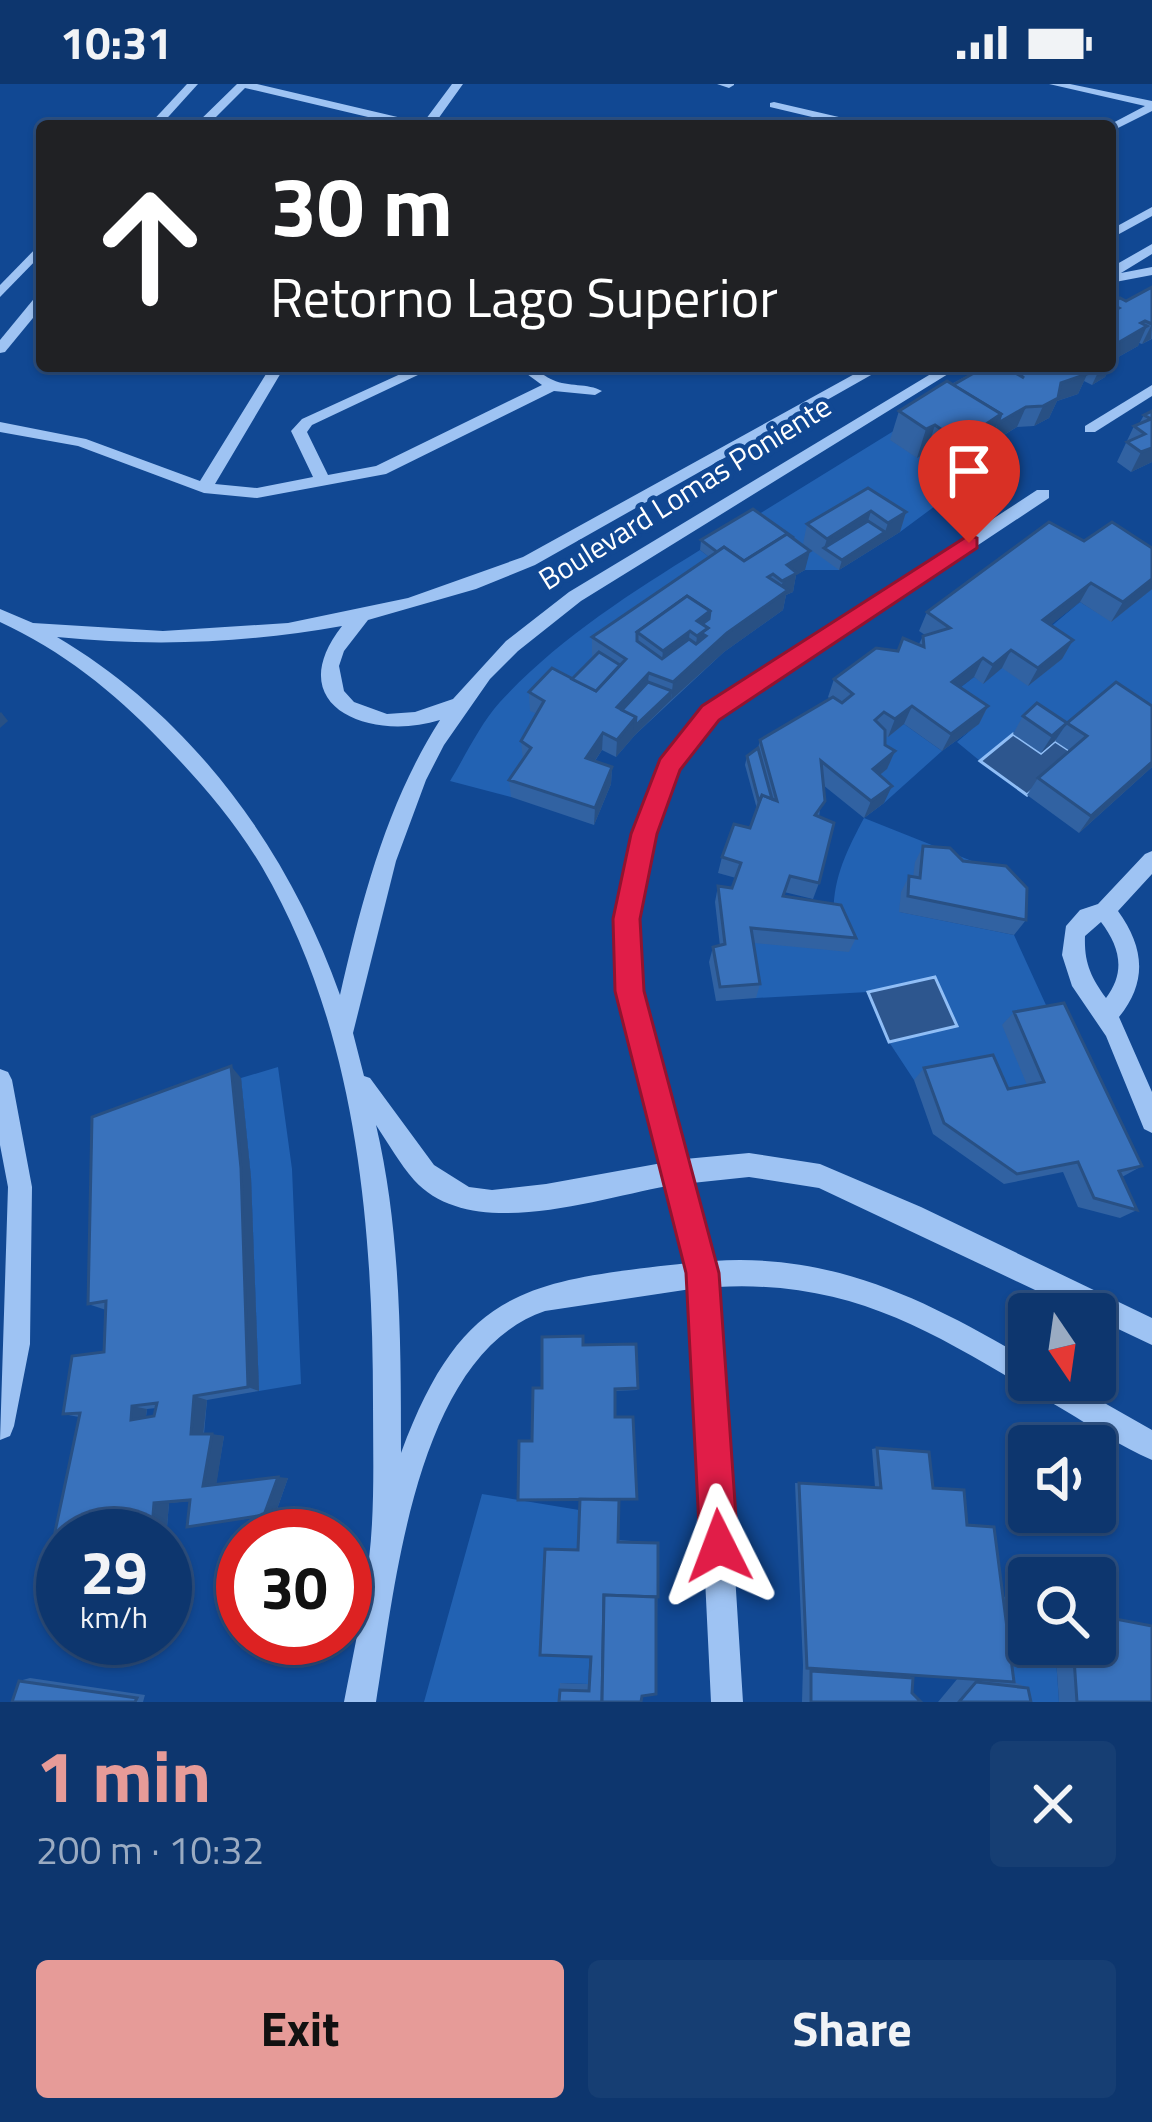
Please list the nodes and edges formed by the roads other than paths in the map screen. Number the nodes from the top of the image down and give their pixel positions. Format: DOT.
graph roads {
  1 [pos="193,84"];
  2 [pos="243,84"];
  3 [pos="458,84"];
  4 [pos="1054,84"];
  5 [pos="774,105"];
  6 [pos="1152,105"];
  7 [pos="160,120"];
  8 [pos="206,120"];
  9 [pos="398,120"];
  10 [pos="429,120"];
  11 [pos="839,120"];
  12 [pos="1116,126"];
  13 [pos="1152,211"];
  14 [pos="1116,232"];
  15 [pos="1152,248"];
  16 [pos="36,253"];
  17 [pos="1152,271"];
  18 [pos="1116,272"];
  19 [pos="1116,275"];
  20 [pos="0,293"];
  21 [pos="36,305"];
  22 [pos="0,349"];
  23 [pos="274,372"];
  24 [pos="417,372"];
  25 [pos="532,372"];
  26 [pos="869,372"];
  27 [pos="944,372"];
  28 [pos="552,386"];
  29 [pos="1152,390"];
  30 [pos="595,391"];
  31 [pos="0,427"];
  32 [pos="1090,429"];
  33 [pos="322,478"];
  34 [pos="204,488"];
  35 [pos="1043,494"];
  36 [pos="0,603"];
  37 [pos="361,617"];
  38 [pos="14,622"];
  39 [pos="459,704"];
  40 [pos="1152,860"];
  41 [pos="1106,911"];
  42 [pos="1107,1013"];
  43 [pos="343,1031"];
  44 [pos="0,1080"];
  45 [pos="358,1080"];
  46 [pos="1152,1121"];
  47 [pos="677,1172"];
  48 [pos="703,1273"];
  49 [pos="1152,1332"];
  50 [pos="1008,1363"];
  51 [pos="1074,1401"];
  52 [pos="0,1426"];
  53 [pos="1152,1446"];
  54 [pos="384,1558"];
  55 [pos="360,1702"];
  56 [pos="727,1702"];
  1 -- 7 [label="street"];
  2 -- 8 [label="street"];
  2 -- 9 [label="street"];
  3 -- 10 [label="street"];
  4 -- 6 [label="street"];
  5 -- 11 [label="street"];
  6 -- 12 [label="street"];
  13 -- 14 [label="street"];
  15 -- 18 [label="street"];
  16 -- 20 [label="street"];
  17 -- 19 [label="street"];
  21 -- 22 [label="street"];
  23 -- 34 [label="street"];
  24 -- 33 [label="street"];
  25 -- 28 [label="street"];
  26 -- 37 [label="street, Boulevard Lomas Poniente"];
  27 -- 39 [label="street, Boulevard Lomas Poniente"];
  28 -- 30 [label="street"];
  28 -- 33 [label="street"];
  29 -- 32 [label="street"];
  31 -- 34 [label="street"];
  33 -- 34 [label="street"];
  35 -- 47 [label="street"];
  36 -- 38 [label="street"];
  37 -- 38 [label="street, Boulevard Lomas Poniente"];
  37 -- 39 [label="street"];
  38 -- 43 [label="street"];
  39 -- 43 [label="street, Boulevard Lomas Poniente"];
  40 -- 41 [label="street"];
  41 -- 42 [label="street"];
  41 -- 42 [label="street"];
  42 -- 46 [label="street"];
  43 -- 45 [label="street"];
  44 -- 52 [label="street"];
  45 -- 47 [label="street"];
  45 -- 54 [label="street"];
  47 -- 48 [label="street"];
  47 -- 49 [label="street"];
  48 -- 50 [label="street"];
  48 -- 54 [label="street"];
  48 -- 56 [label="street"];
  51 -- 53 [label="street"];
  54 -- 55 [label="street"];
}
